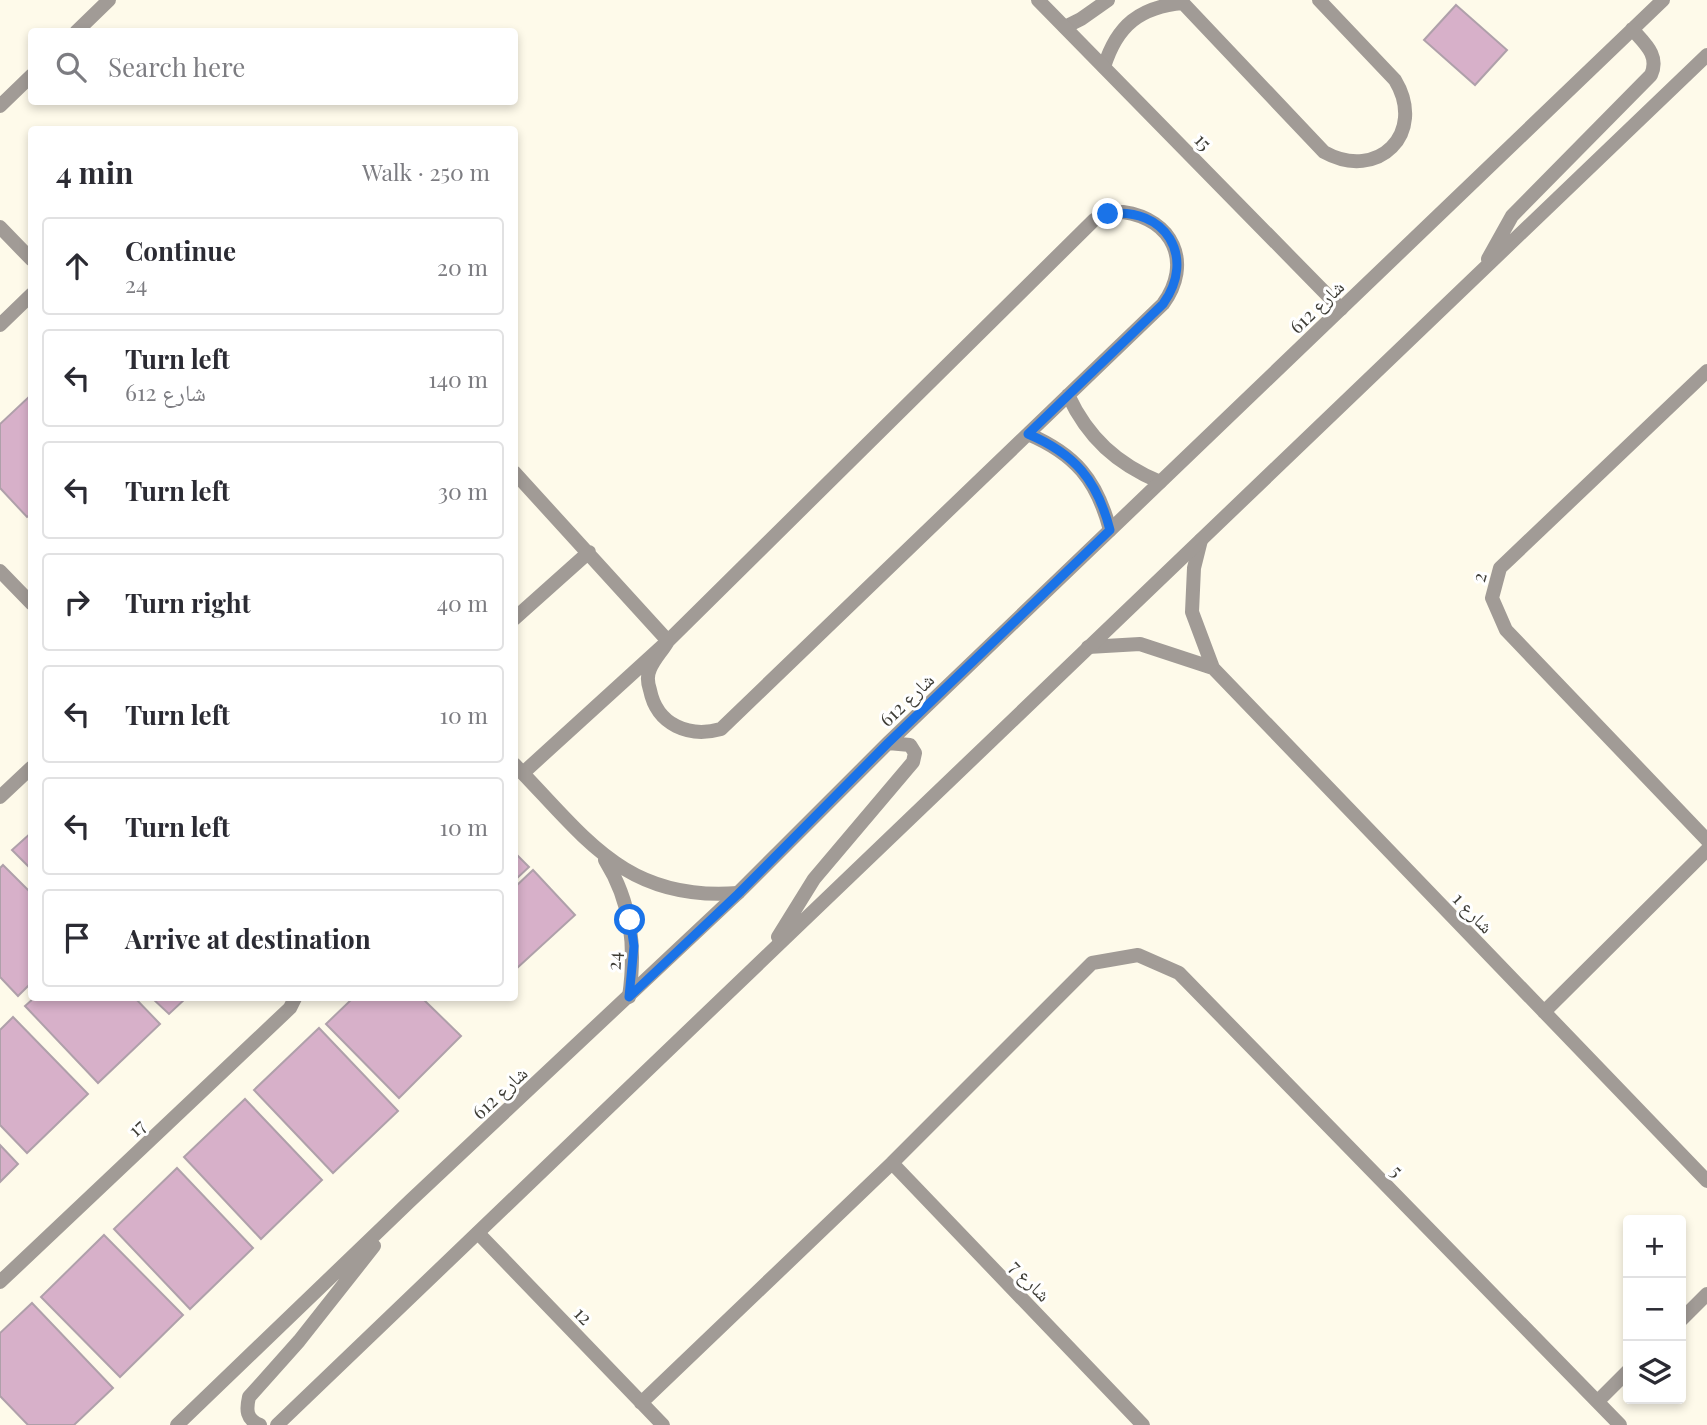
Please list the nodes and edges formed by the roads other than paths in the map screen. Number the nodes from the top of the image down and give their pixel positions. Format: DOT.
graph roads {
  1 [pos="109,0"];
  2 [pos="1038,0"];
  3 [pos="1108,0"];
  4 [pos="1319,0"];
  5 [pos="1663,0"];
  6 [pos="1182,2"];
  7 [pos="1065,27"];
  8 [pos="80,28"];
  9 [pos="1632,29"];
  10 [pos="1707,55"];
  11 [pos="1104,67"];
  12 [pos="28,79"];
  13 [pos="0,106"];
  14 [pos="0,227"];
  15 [pos="28,256"];
  16 [pos="1480,272"];
  17 [pos="28,298"];
  18 [pos="1341,309"];
  19 [pos="0,325"];
  20 [pos="1707,371"];
  21 [pos="1068,395"];
  22 [pos="1028,434"];
  23 [pos="518,476"];
  24 [pos="1160,482"];
  25 [pos="1110,530"];
  26 [pos="1201,540"];
  27 [pos="589,552"];
  28 [pos="0,571"];
  29 [pos="28,600"];
  30 [pos="518,615"];
  31 [pos="668,641"];
  32 [pos="1088,647"];
  33 [pos="1213,668"];
  34 [pos="888,743"];
  35 [pos="519,768"];
  36 [pos="28,771"];
  37 [pos="0,797"];
  38 [pos="1707,840"];
  39 [pos="598,850"];
  40 [pos="1707,850"];
  41 [pos="738,894"];
  42 [pos="766,956"];
  43 [pos="629,997"];
  44 [pos="294,1001"];
  45 [pos="1544,1012"];
  46 [pos="892,1163"];
  47 [pos="1707,1181"];
  48 [pos="410,1202"];
  49 [pos="478,1233"];
  50 [pos="0,1282"];
  51 [pos="1707,1294"];
  52 [pos="1686,1315"];
  53 [pos="1623,1376"];
  54 [pos="1598,1401"];
  55 [pos="641,1403"];
  56 [pos="278,1424"];
  57 [pos="177,1425"];
  58 [pos="260,1425"];
  59 [pos="663,1425"];
  60 [pos="1143,1425"];
  61 [pos="1620,1425"];
  1 -- 8 [label="street"];
  2 -- 7 [label="street, 15"];
  3 -- 7 [label="street"];
  4 -- 6 [label="street"];
  5 -- 9 [label="street, شارع 612"];
  6 -- 11 [label="street"];
  7 -- 11 [label="street, 15"];
  9 -- 16 [label="street"];
  9 -- 18 [label="street, شارع 612"];
  10 -- 16 [label="street"];
  11 -- 18 [label="street, 15"];
  12 -- 13 [label="street"];
  14 -- 15 [label="street"];
  16 -- 26 [label="street"];
  17 -- 19 [label="street"];
  18 -- 24 [label="street, شارع 612"];
  20 -- 38 [label="street, 2"];
  21 -- 22 [label="street"];
  21 -- 24 [label="street"];
  21 -- 31 [label="street"];
  22 -- 25 [label="street"];
  22 -- 31 [label="street"];
  23 -- 27 [label="street"];
  24 -- 25 [label="street, شارع 612"];
  25 -- 34 [label="street, شارع 612"];
  26 -- 32 [label="street"];
  26 -- 33 [label="street, شارع 1"];
  27 -- 30 [label="street"];
  27 -- 31 [label="street"];
  28 -- 29 [label="street"];
  31 -- 35 [label="street"];
  32 -- 33 [label="street, شارع 1"];
  32 -- 42 [label="street"];
  33 -- 45 [label="street, شارع 1"];
  34 -- 41 [label="street, شارع 612"];
  34 -- 42 [label="street"];
  35 -- 39 [label="street, 24"];
  36 -- 37 [label="street"];
  39 -- 41 [label="street, 24"];
  39 -- 43 [label="street, 24"];
  40 -- 45 [label="street"];
  41 -- 43 [label="street, شارع 612"];
  42 -- 49 [label="street"];
  43 -- 48 [label="street, شارع 612"];
  44 -- 50 [label="street, 17"];
  45 -- 47 [label="street, شارع 1"];
  46 -- 54 [label="street, 5"];
  46 -- 55 [label="street"];
  46 -- 60 [label="street, شارع 7"];
  48 -- 57 [label="street, شارع 612"];
  48 -- 58 [label="street"];
  49 -- 55 [label="street, 12"];
  49 -- 56 [label="street"];
  51 -- 52 [label="street"];
  53 -- 54 [label="street"];
  54 -- 61 [label="street, 5"];
  55 -- 59 [label="street, 12"];
  56 -- 58 [label="street"];
}
